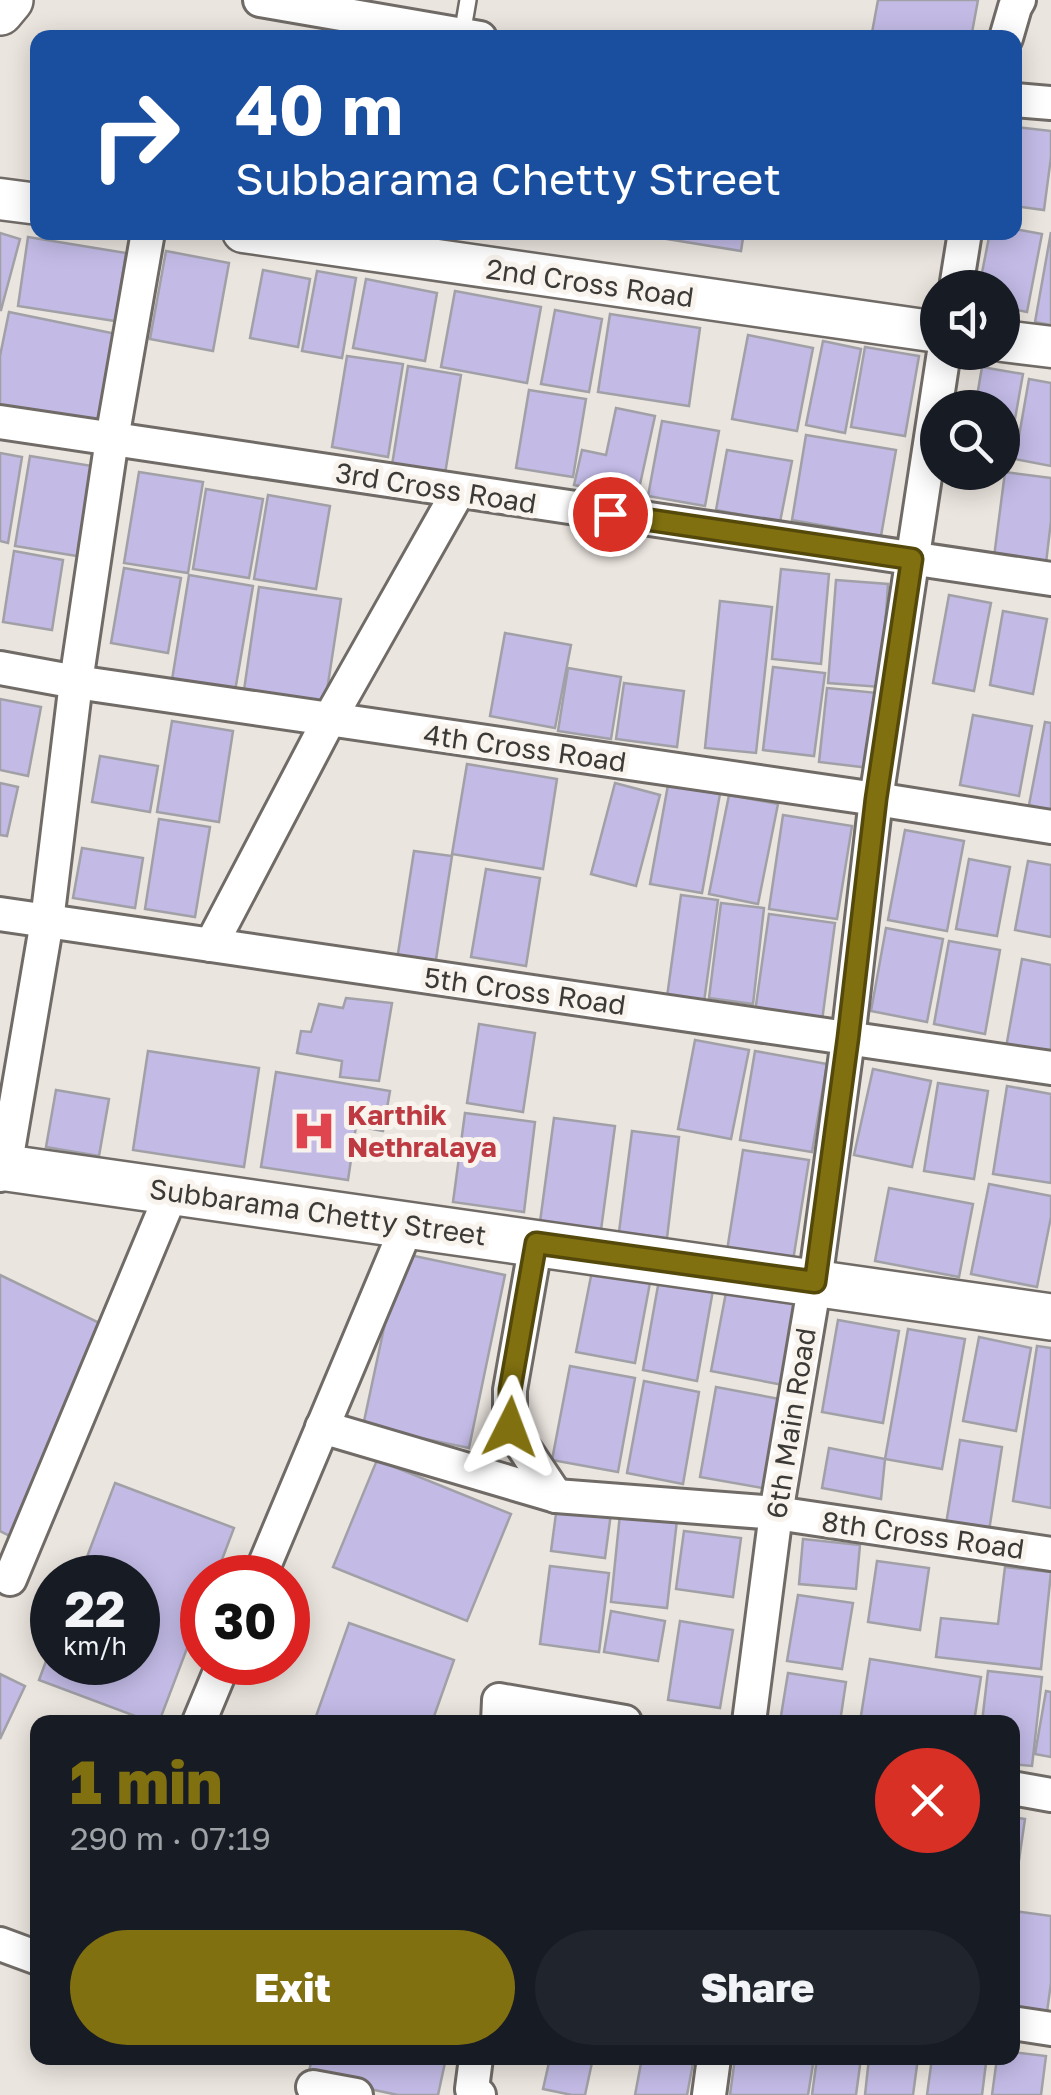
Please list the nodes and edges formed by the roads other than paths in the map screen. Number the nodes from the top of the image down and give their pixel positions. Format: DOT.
graph roads {
  1 [pos="10,0"];
  2 [pos="260,0"];
  3 [pos="468,0"];
  4 [pos="1019,0"];
  5 [pos="0,12"];
  6 [pos="374,29"];
  7 [pos="470,30"];
  8 [pos="1008,30"];
  9 [pos="1022,101"];
  10 [pos="1051,103"];
  11 [pos="0,199"];
  12 [pos="30,203"];
  13 [pos="147,240"];
  14 [pos="298,240"];
  15 [pos="964,240"];
  16 [pos="959,270"];
  17 [pos="920,329"];
  18 [pos="1020,343"];
  19 [pos="1051,347"];
  20 [pos="941,370"];
  21 [pos="0,422"];
  22 [pos="112,439"];
  23 [pos="458,492"];
  24 [pos="912,559"];
  25 [pos="1051,579"];
  26 [pos="0,668"];
  27 [pos="76,682"];
  28 [pos="329,720"];
  29 [pos="876,799"];
  30 [pos="1051,827"];
  31 [pos="0,914"];
  32 [pos="48,921"];
  33 [pos="210,946"];
  34 [pos="848,1038"];
  35 [pos="1051,1068"];
  36 [pos="2,1170"];
  37 [pos="172,1192"];
  38 [pos="408,1224"];
  39 [pos="536,1243"];
  40 [pos="815,1282"];
  41 [pos="1051,1317"];
  42 [pos="322,1427"];
  43 [pos="556,1496"];
  44 [pos="776,1514"];
  45 [pos="1051,1554"];
  46 [pos="269,1555"];
  47 [pos="10,1580"];
  48 [pos="214,1685"];
  49 [pos="201,1715"];
  50 [pos="498,1715"];
  51 [pos="585,1715"];
  52 [pos="750,1715"];
  53 [pos="1020,1789"];
  54 [pos="1051,1795"];
  55 [pos="0,1944"];
  56 [pos="30,1955"];
  57 [pos="1020,2025"];
  58 [pos="1051,2028"];
  59 [pos="475,2065"];
  60 [pos="713,2065"];
  61 [pos="314,2087"];
  62 [pos="356,2095"];
  63 [pos="479,2095"];
  64 [pos="709,2095"];
  1 -- 5 [label="main road"];
  2 -- 6 [label="street"];
  3 -- 7 [label="lane"];
  4 -- 8 [label="street"];
  9 -- 10 [label="street"];
  11 -- 12 [label="street"];
  13 -- 22 [label="street"];
  14 -- 17 [label="street, 2nd Cross Road"];
  15 -- 16 [label="street"];
  18 -- 19 [label="street"];
  20 -- 24 [label="street, 6th Main Road"];
  21 -- 22 [label="street, 3rd Cross Road"];
  22 -- 23 [label="street, 3rd Cross Road"];
  22 -- 27 [label="street"];
  23 -- 24 [label="street, 3rd Cross Road"];
  23 -- 28 [label="street"];
  24 -- 25 [label="street, 3rd Cross Road"];
  24 -- 29 [label="street, 6th Main Road"];
  26 -- 27 [label="street, 4th Cross Road"];
  27 -- 28 [label="street, 4th Cross Road"];
  27 -- 32 [label="street"];
  28 -- 29 [label="street, 4th Cross Road"];
  28 -- 33 [label="street"];
  29 -- 30 [label="street, 4th Cross Road"];
  29 -- 34 [label="street, 6th Main Road"];
  31 -- 32 [label="street, 5th Cross Road"];
  32 -- 33 [label="street, 5th Cross Road"];
  32 -- 36 [label="street"];
  33 -- 34 [label="street, 5th Cross Road"];
  34 -- 35 [label="street, 5th Cross Road"];
  34 -- 40 [label="street, 6th Main Road"];
  36 -- 37 [label="main road, Subbarama Chetty Street"];
  37 -- 38 [label="main road, Subbarama Chetty Street"];
  37 -- 47 [label="street"];
  38 -- 39 [label="main road, Subbarama Chetty Street"];
  38 -- 42 [label="street"];
  39 -- 40 [label="main road, Subbarama Chetty Street"];
  39 -- 43 [label="street"];
  40 -- 41 [label="main road, Subbarama Chetty Street"];
  40 -- 44 [label="street, 6th Main Road"];
  42 -- 43 [label="street, 8th Cross Road"];
  42 -- 46 [label="street"];
  43 -- 44 [label="street, 8th Cross Road"];
  44 -- 45 [label="street, 8th Cross Road"];
  44 -- 52 [label="street, 6th Main Road"];
  48 -- 49 [label="street"];
  50 -- 51 [label="street"];
  53 -- 54 [label="street"];
  55 -- 56 [label="street"];
  57 -- 58 [label="street"];
  59 -- 63 [label="street"];
  60 -- 64 [label="street"];
  61 -- 62 [label="street"];
}
